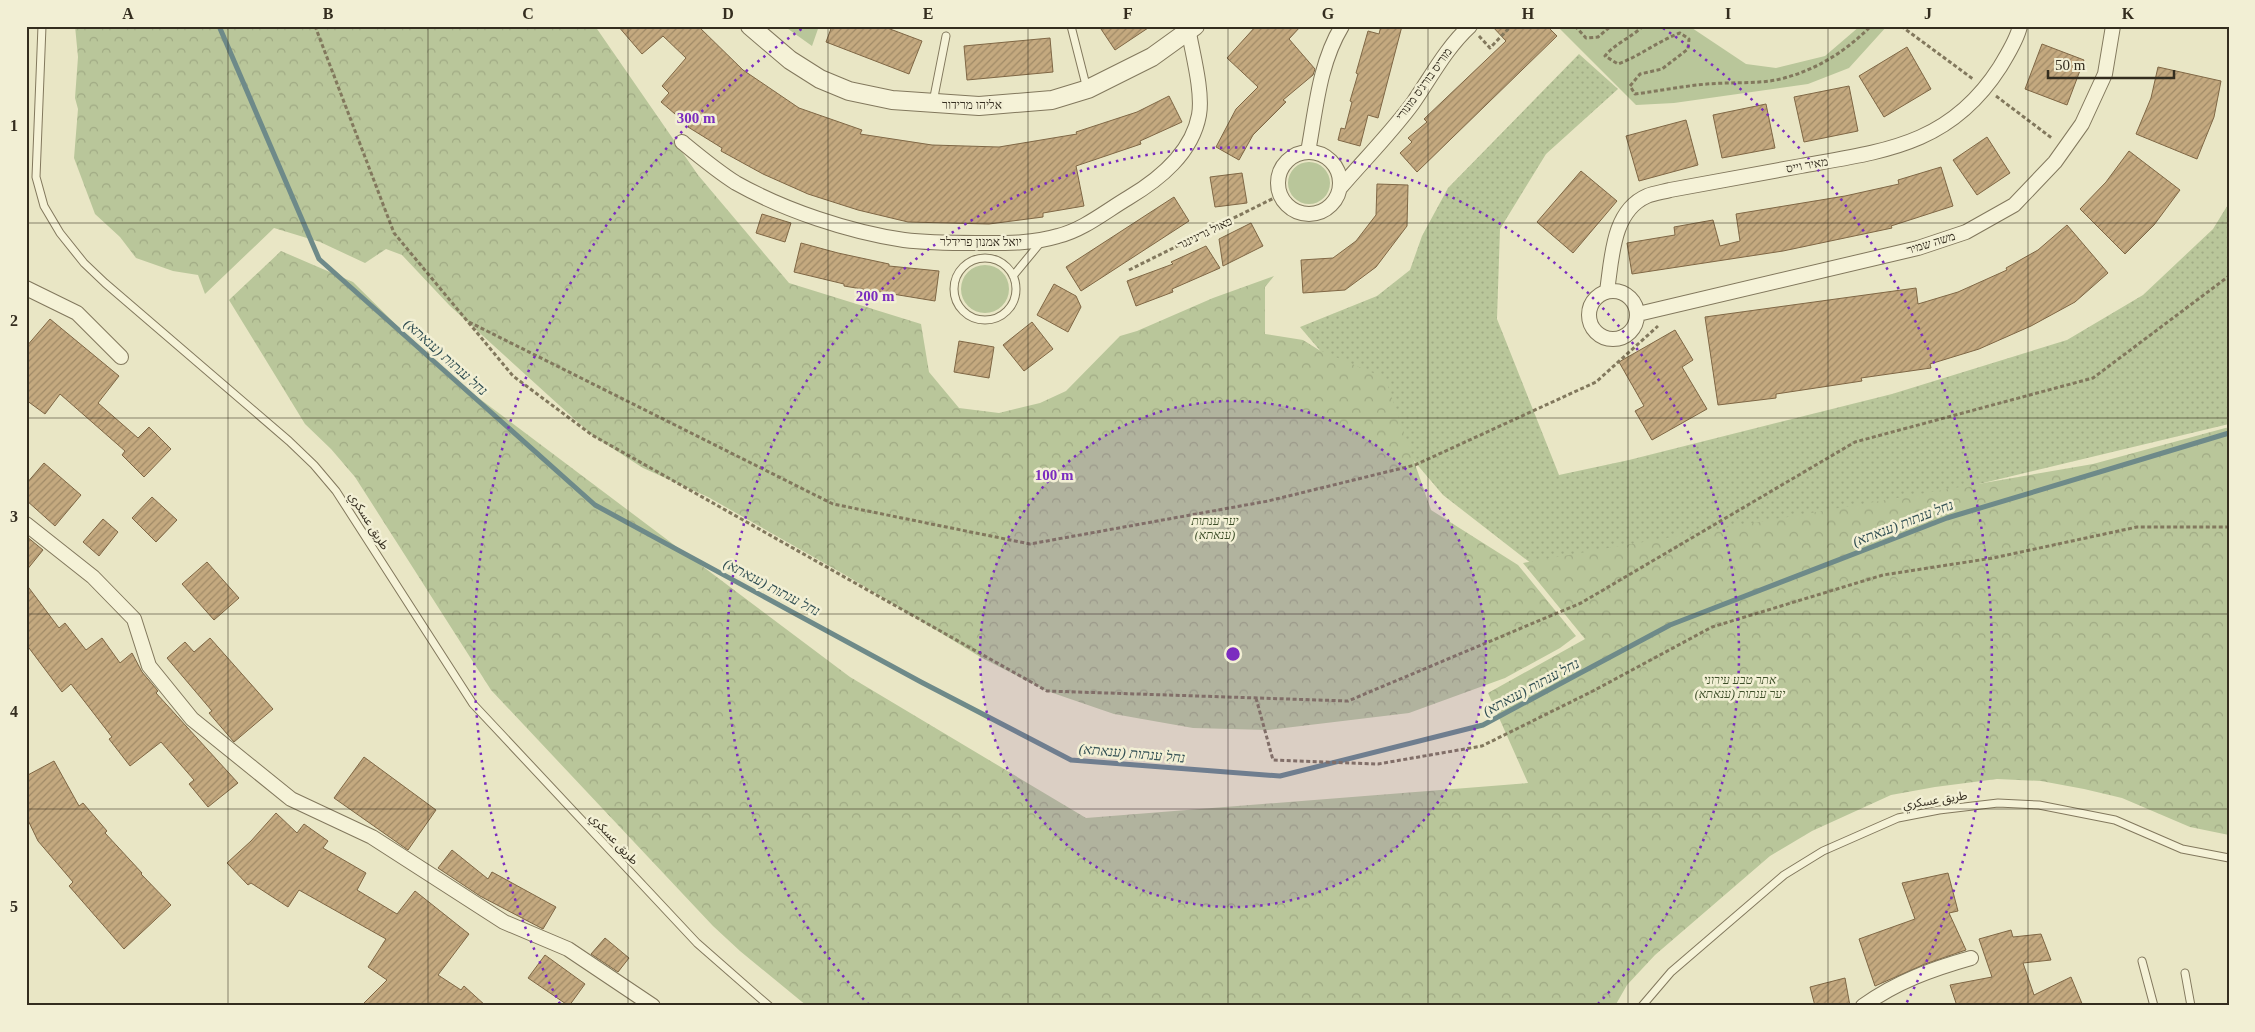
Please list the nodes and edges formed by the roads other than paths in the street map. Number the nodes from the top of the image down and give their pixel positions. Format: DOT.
graph roads {
  1 [pos="42,26"];
  2 [pos="750,26"];
  3 [pos="1071,26"];
  4 [pos="1342,26"];
  5 [pos="2020,26"];
  6 [pos="2113,26"];
  7 [pos="1192,30"];
  8 [pos="1474,30"];
  9 [pos="946,36"];
  10 [pos="1088,90"];
  11 [pos="933,104"];
  12 [pos="682,142"];
  13 [pos="1308,152"];
  14 [pos="1340,188"];
  15 [pos="1043,239"];
  16 [pos="1013,276"];
  17 [pos="26,288"];
  18 [pos="1607,292"];
  19 [pos="1638,314"];
  20 [pos="121,357"];
  21 [pos="26,524"];
  22 [pos="2229,858"];
  23 [pos="1971,958"];
  24 [pos="2142,961"];
  25 [pos="2185,973"];
  26 [pos="653,1006"];
  27 [pos="769,1006"];
  28 [pos="1642,1006"];
  29 [pos="1864,1006"];
  30 [pos="2154,1006"];
  31 [pos="2192,1006"];
  1 -- 27 [label="lane, طريق عسكري"];
  2 -- 11 [label="street, אליהו מרידור"];
  3 -- 10 [label="lane"];
  4 -- 13 [label="street"];
  5 -- 18 [label="street, מאיר וייס"];
  6 -- 19 [label="street, משה שמיר"];
  7 -- 10 [label="street, אליהו מרידור"];
  7 -- 15 [label="street, יואל אמנון פרידלר"];
  8 -- 14 [label="street, מוריס בורג'ס מונורי"];
  9 -- 11 [label="lane"];
  10 -- 11 [label="street, אליהו מרידור"];
  12 -- 15 [label="street, יואל אמנון פרידלר"];
  13 -- 14 [label="street"];
  13 -- 14 [label="street"];
  15 -- 16 [label="lane"];
  16 -- 16 [label="lane"];
  17 -- 20 [label="street"];
  18 -- 19 [label="street"];
  18 -- 19 [label="street"];
  21 -- 26 [label="street"];
  22 -- 28 [label="lane, طريق عسكري"];
  23 -- 29 [label="street"];
  24 -- 30 [label="lane"];
  25 -- 31 [label="lane"];
}
